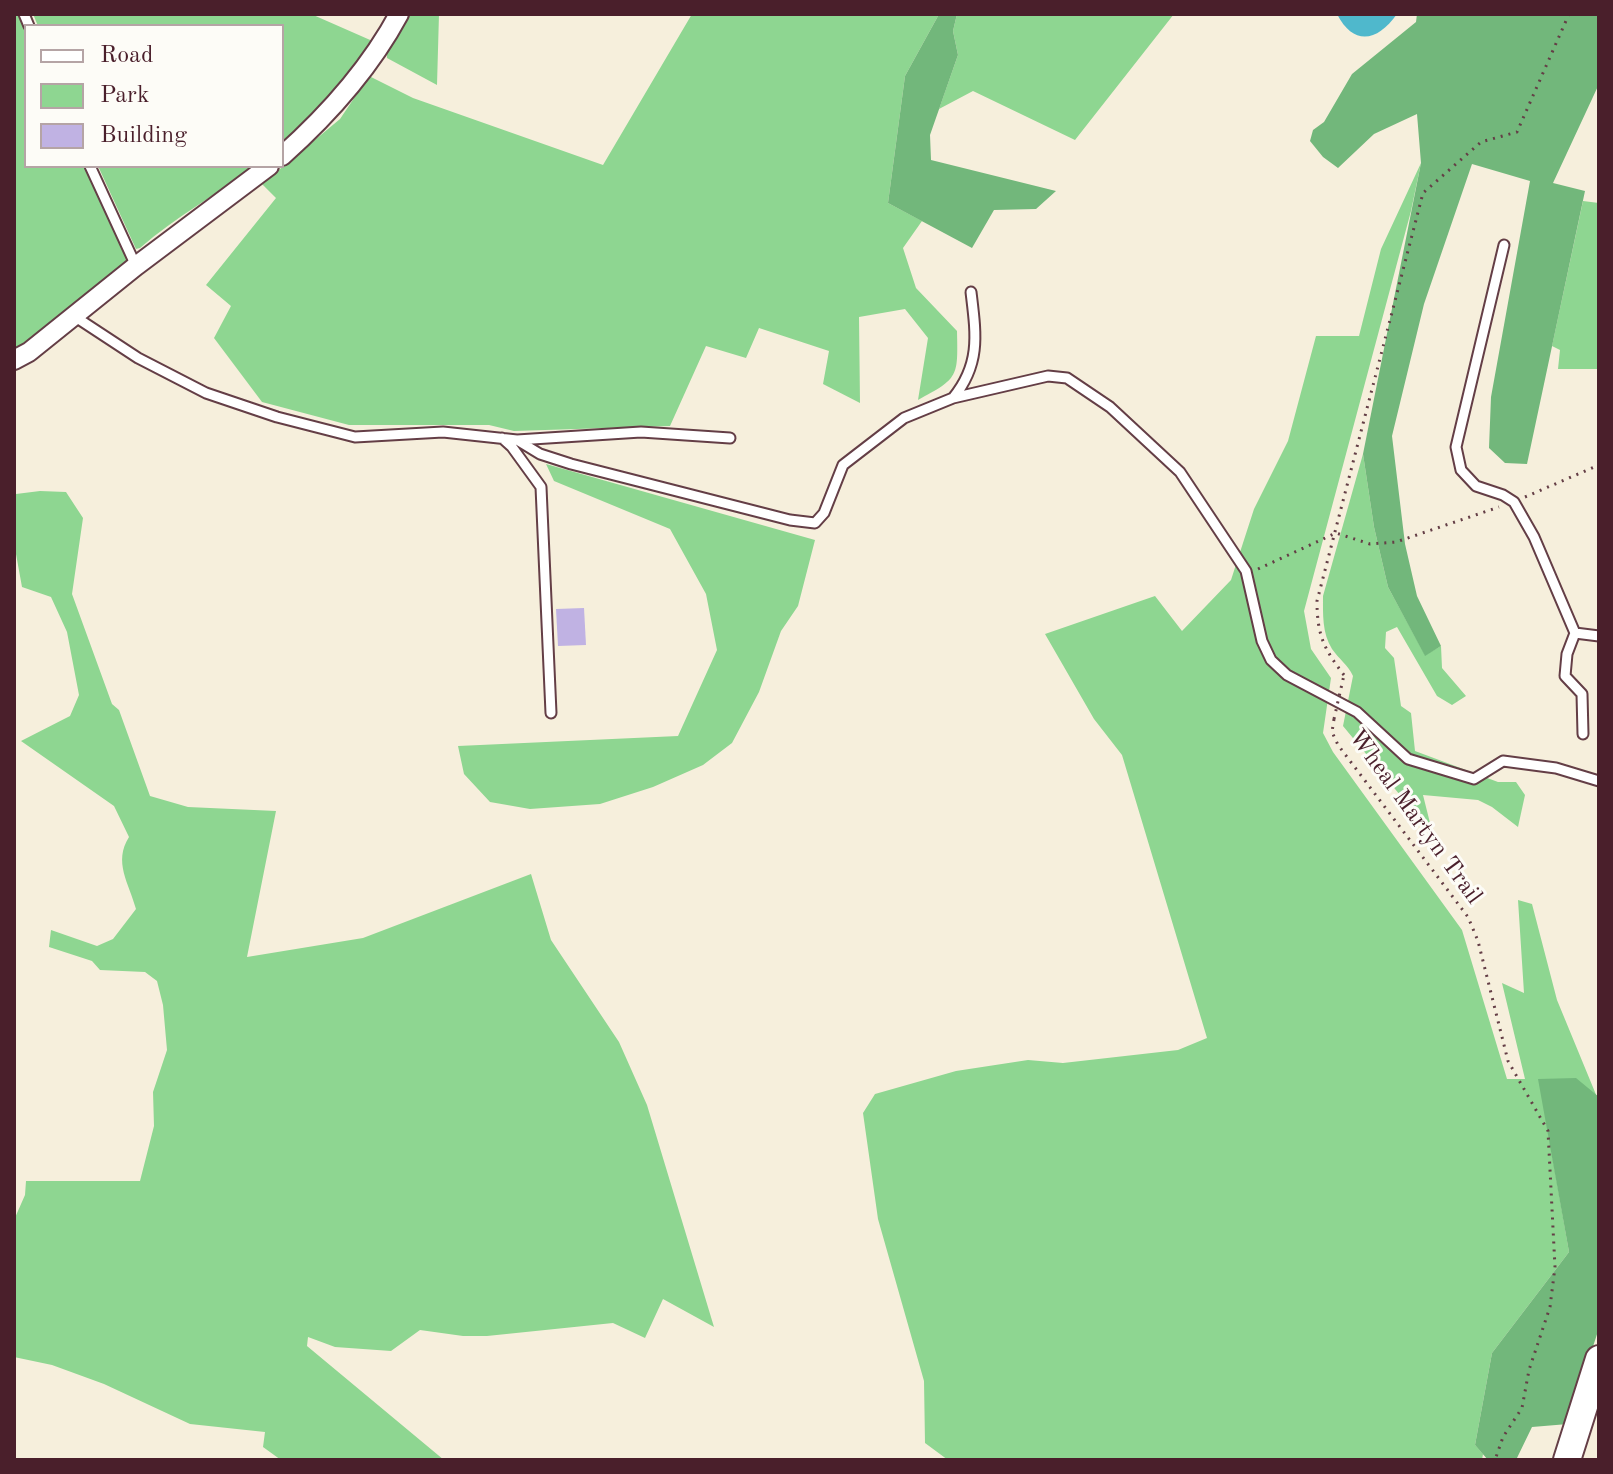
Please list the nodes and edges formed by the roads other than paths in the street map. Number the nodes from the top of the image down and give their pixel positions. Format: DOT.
graph roads {
  1 [pos="399,14"];
  2 [pos="284,154"];
  3 [pos="91,168"];
  4 [pos="266,168"];
  5 [pos="1504,245"];
  6 [pos="136,266"];
  7 [pos="971,292"];
  8 [pos="74,316"];
  9 [pos="14,360"];
  10 [pos="953,398"];
  11 [pos="502,438"];
  12 [pos="730,438"];
  13 [pos="517,440"];
  14 [pos="1575,633"];
  15 [pos="1599,636"];
  16 [pos="551,713"];
  17 [pos="1583,734"];
  18 [pos="1599,781"];
  19 [pos="1599,1359"];
  20 [pos="1567,1460"];
  1 -- 2 [label="street"];
  3 -- 6 [label="lane"];
  4 -- 6 [label="street"];
  5 -- 14 [label="lane"];
  6 -- 8 [label="street"];
  7 -- 10 [label="lane"];
  8 -- 9 [label="street"];
  8 -- 11 [label="lane"];
  10 -- 13 [label="lane"];
  10 -- 18 [label="lane"];
  11 -- 13 [label="lane"];
  11 -- 16 [label="lane"];
  12 -- 13 [label="lane"];
  14 -- 15 [label="lane"];
  14 -- 17 [label="lane"];
  19 -- 20 [label="main road"];
}
